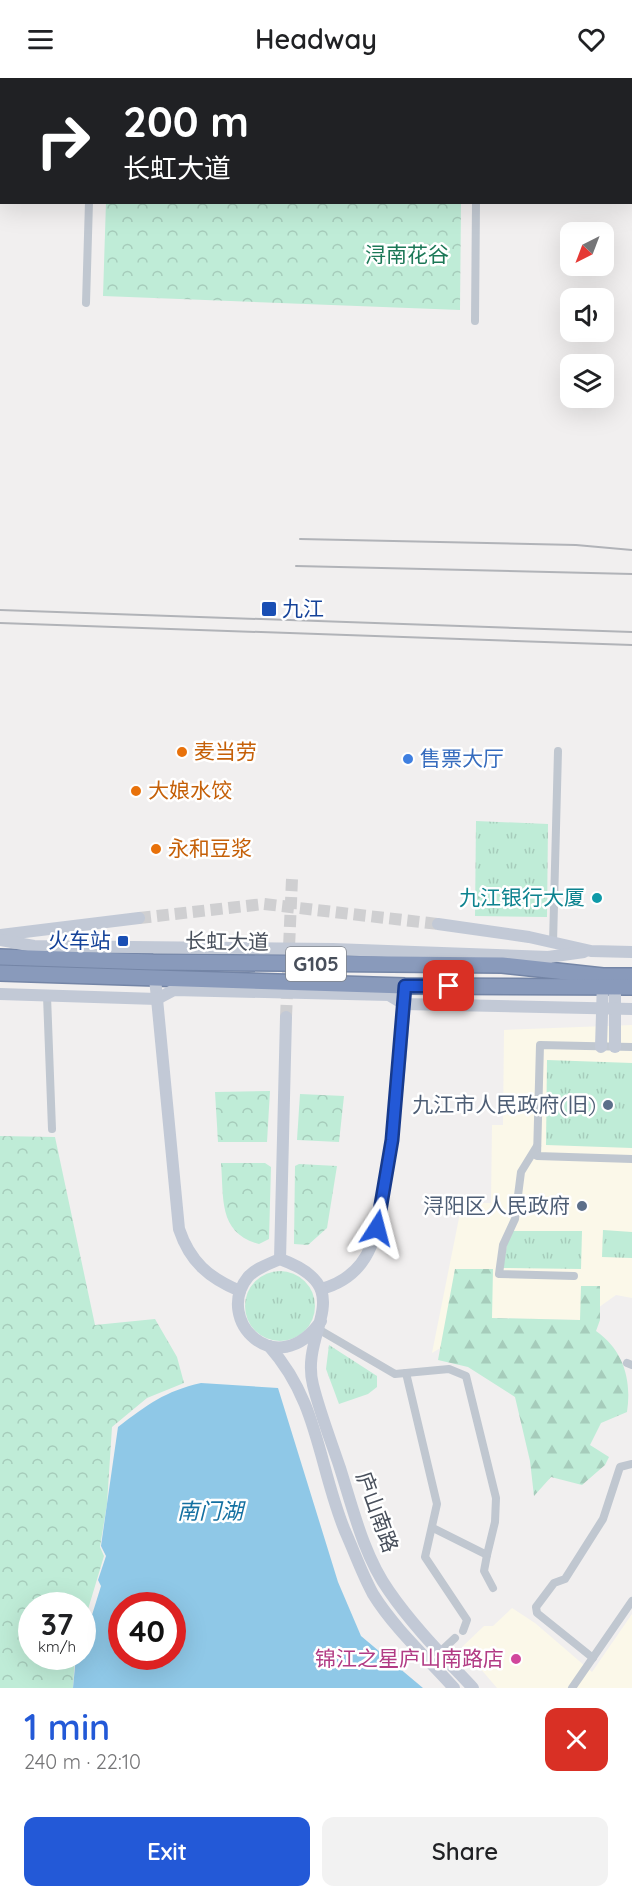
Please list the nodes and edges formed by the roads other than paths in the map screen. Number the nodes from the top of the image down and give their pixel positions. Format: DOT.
graph roads {
  1 [pos="89,204"];
  2 [pos="477,204"];
  3 [pos="86,303"];
  4 [pos="475,321"];
  5 [pos="558,751"];
  6 [pos="139,918"];
  7 [pos="438,924"];
  8 [pos="0,935"];
  9 [pos="0,940"];
  10 [pos="553,943"];
  11 [pos="591,951"];
  12 [pos="632,952"];
  13 [pos="0,957"];
  14 [pos="549,957"];
  15 [pos="502,964"];
  16 [pos="0,973"];
  17 [pos="632,976"];
  18 [pos="155,978"];
  19 [pos="609,981"];
  20 [pos="405,986"];
  21 [pos="632,987"];
  22 [pos="0,994"];
  23 [pos="47,996"];
  24 [pos="157,999"];
  25 [pos="404,1004"];
  26 [pos="609,1008"];
  27 [pos="632,1009"];
  28 [pos="286,1017"];
  29 [pos="602,1047"];
  30 [pos="615,1047"];
  31 [pos="632,1047"];
  32 [pos="52,1129"];
  33 [pos="538,1146"];
  34 [pos="632,1159"];
  35 [pos="280,1259"];
  36 [pos="574,1276"];
  37 [pos="321,1289"];
  38 [pos="240,1291"];
  39 [pos="320,1325"];
  40 [pos="269,1346"];
  41 [pos="406,1373"];
  42 [pos="632,1464"];
  43 [pos="433,1527"];
  44 [pos="487,1555"];
  45 [pos="493,1588"];
  46 [pos="632,1601"];
  47 [pos="463,1631"];
  48 [pos="455,1638"];
  49 [pos="441,1652"];
  50 [pos="593,1659"];
  51 [pos="454,1688"];
  52 [pos="473,1688"];
  53 [pos="572,1688"];
  1 -- 3 [label="street"];
  2 -- 4 [label="street"];
  5 -- 10 [label="street"];
  6 -- 8 [label="street"];
  7 -- 10 [label="street"];
  9 -- 14 [label="street"];
  10 -- 11 [label="street"];
  11 -- 12 [label="street"];
  11 -- 14 [label="street"];
  13 -- 15 [label="highway, 长虹大道 / G105"];
  14 -- 15 [label="street"];
  15 -- 19 [label="highway, 长虹大道 / G105"];
  16 -- 18 [label="highway, 长虹大道 / G105"];
  17 -- 19 [label="highway, 长虹大道 / G105"];
  18 -- 20 [label="highway, 长虹大道 / G105"];
  18 -- 24 [label="street"];
  19 -- 20 [label="highway, 长虹大道 / G105"];
  19 -- 21 [label="highway, 长虹大道 / G105"];
  19 -- 26 [label="street"];
  20 -- 25 [label="street"];
  22 -- 23 [label="street"];
  23 -- 24 [label="street"];
  23 -- 32 [label="street"];
  24 -- 25 [label="street"];
  24 -- 38 [label="street"];
  25 -- 26 [label="street"];
  25 -- 37 [label="street"];
  26 -- 27 [label="street"];
  26 -- 29 [label="street"];
  26 -- 30 [label="street"];
  28 -- 35 [label="street"];
  29 -- 30 [label="street"];
  29 -- 33 [label="street"];
  30 -- 31 [label="street"];
  33 -- 34 [label="street"];
  33 -- 36 [label="street"];
  35 -- 37 [label="street"];
  35 -- 38 [label="street"];
  37 -- 39 [label="street"];
  38 -- 40 [label="street"];
  39 -- 40 [label="street"];
  39 -- 41 [label="street"];
  39 -- 49 [label="street, 庐山南路"];
  40 -- 51 [label="street, 庐山南路"];
  41 -- 43 [label="street"];
  41 -- 44 [label="street"];
  42 -- 50 [label="street"];
  43 -- 44 [label="street"];
  43 -- 47 [label="street"];
  44 -- 45 [label="street"];
  46 -- 50 [label="street"];
  48 -- 49 [label="street"];
  49 -- 52 [label="street, 庐山南路"];
  50 -- 53 [label="street"];
}
